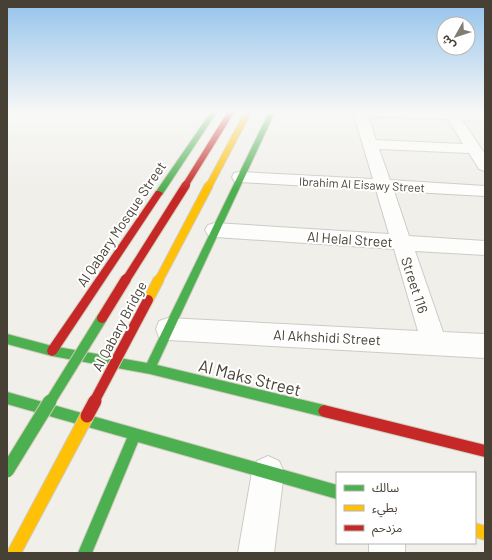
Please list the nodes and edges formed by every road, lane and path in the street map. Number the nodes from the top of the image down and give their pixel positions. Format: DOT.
graph roads {
  1 [pos="196,138"];
  2 [pos="215,138"];
  3 [pos="234,138"];
  4 [pos="259,138"];
  5 [pos="368,138"];
  6 [pos="467,138"];
  7 [pos="370,144"];
  8 [pos="474,149"];
  9 [pos="485,166"];
  10 [pos="240,177"];
  11 [pos="383,185"];
  12 [pos="485,191"];
  13 [pos="215,230"];
  14 [pos="401,242"];
  15 [pos="485,248"];
  16 [pos="168,329"];
  17 [pos="7,339"];
  18 [pos="434,343"];
  19 [pos="485,346"];
  20 [pos="52,351"];
  21 [pos="150,369"];
  22 [pos="8,400"];
  23 [pos="135,434"];
  24 [pos="485,450"];
  25 [pos="7,471"];
  26 [pos="268,472"];
  27 [pos="336,492"];
  28 [pos="14,553"];
  29 [pos="85,553"];
  30 [pos="256,553"];
  1 -- 20 [label="main road, Al Qabary Mosque Street"];
  2 -- 25 [label="main road, Al Qabary Bridge, bridge"];
  3 -- 28 [label="main road, Al Qabary Bridge, bridge"];
  4 -- 10 [label="main road"];
  5 -- 7 [label="street, Street 116"];
  6 -- 8 [label="street"];
  7 -- 8 [label="street"];
  7 -- 11 [label="street, Street 116"];
  8 -- 9 [label="street"];
  10 -- 11 [label="street, Ibrahim Al Eisawy Street"];
  10 -- 13 [label="main road"];
  11 -- 12 [label="street, Ibrahim Al Eisawy Street"];
  11 -- 14 [label="street, Street 116"];
  13 -- 14 [label="street, Al Helal Street"];
  13 -- 16 [label="main road"];
  14 -- 15 [label="street, Al Helal Street"];
  14 -- 18 [label="street, Street 116"];
  16 -- 18 [label="street, Al Akhshidi Street"];
  16 -- 21 [label="main road"];
  17 -- 20 [label="main road, Al Maks Street"];
  18 -- 19 [label="street, Al Akhshidi Street"];
  20 -- 21 [label="main road, Al Maks Street"];
  21 -- 24 [label="main road, Al Maks Street"];
  22 -- 23 [label="main road"];
  23 -- 26 [label="main road"];
  23 -- 29 [label="main road"];
  26 -- 27 [label="main road"];
  26 -- 30 [label="street"];
}
